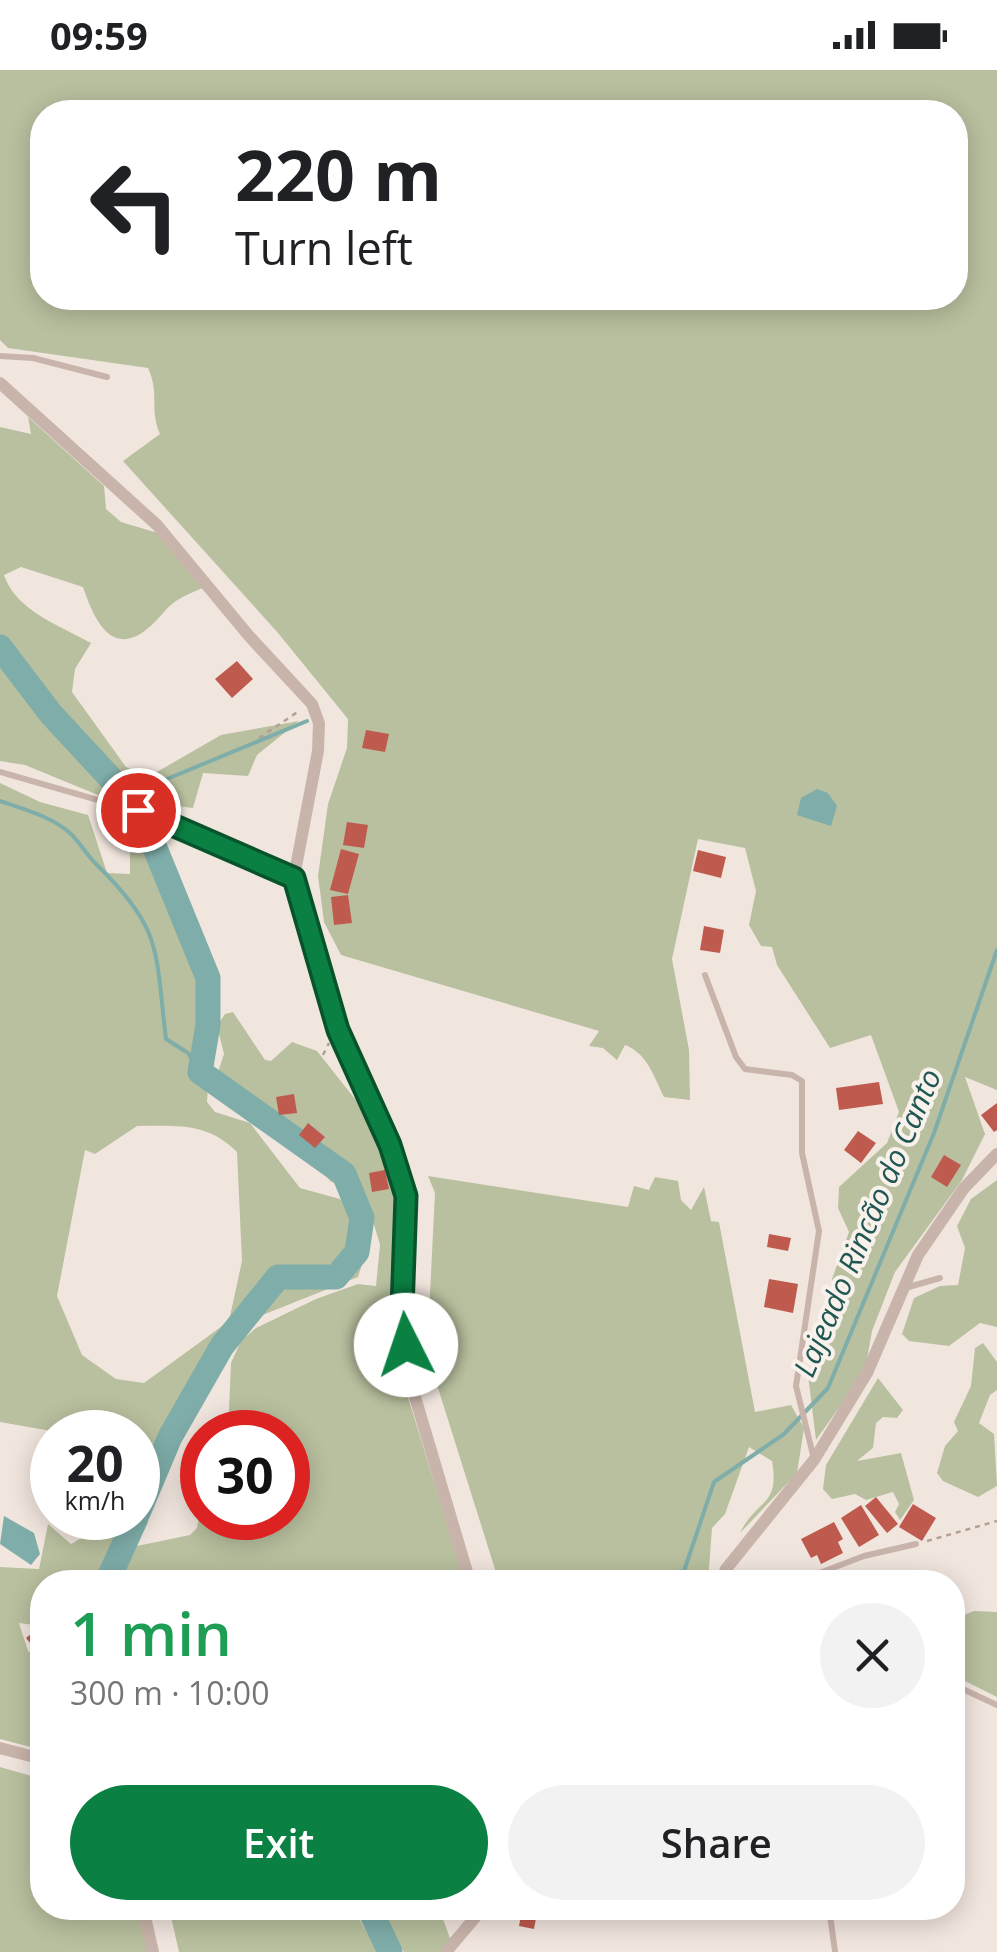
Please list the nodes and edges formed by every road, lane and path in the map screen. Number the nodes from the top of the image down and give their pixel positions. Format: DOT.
graph roads {
  1 [pos="0,356"];
  2 [pos="107,377"];
  3 [pos="0,383"];
  4 [pos="312,704"];
  5 [pos="259,738"];
  6 [pos="0,772"];
  7 [pos="294,878"];
  8 [pos="706,975"];
  9 [pos="997,1154"];
  10 [pos="940,1278"];
  11 [pos="904,1288"];
  12 [pos="814,1460"];
  13 [pos="997,1521"];
  14 [pos="916,1544"];
  15 [pos="466,1570"];
  16 [pos="726,1570"];
  17 [pos="826,1570"];
  18 [pos="965,1691"];
  19 [pos="995,1706"];
  20 [pos="0,1748"];
  21 [pos="30,1755"];
  22 [pos="146,1920"];
  23 [pos="472,1920"];
  24 [pos="831,1920"];
  25 [pos="835,1950"];
  26 [pos="153,1952"];
  27 [pos="446,1952"];
  1 -- 2 [label="lane"];
  3 -- 4 [label="street"];
  4 -- 5 [label="path"];
  4 -- 7 [label="street"];
  6 -- 7 [label="lane"];
  7 -- 15 [label="street"];
  8 -- 12 [label="lane"];
  9 -- 11 [label="street"];
  10 -- 11 [label="lane"];
  11 -- 12 [label="street"];
  12 -- 16 [label="street"];
  13 -- 14 [label="path"];
  14 -- 17 [label="lane"];
  18 -- 19 [label="lane"];
  20 -- 21 [label="street"];
  22 -- 26 [label="street"];
  23 -- 27 [label="street"];
  24 -- 25 [label="lane"];
}
